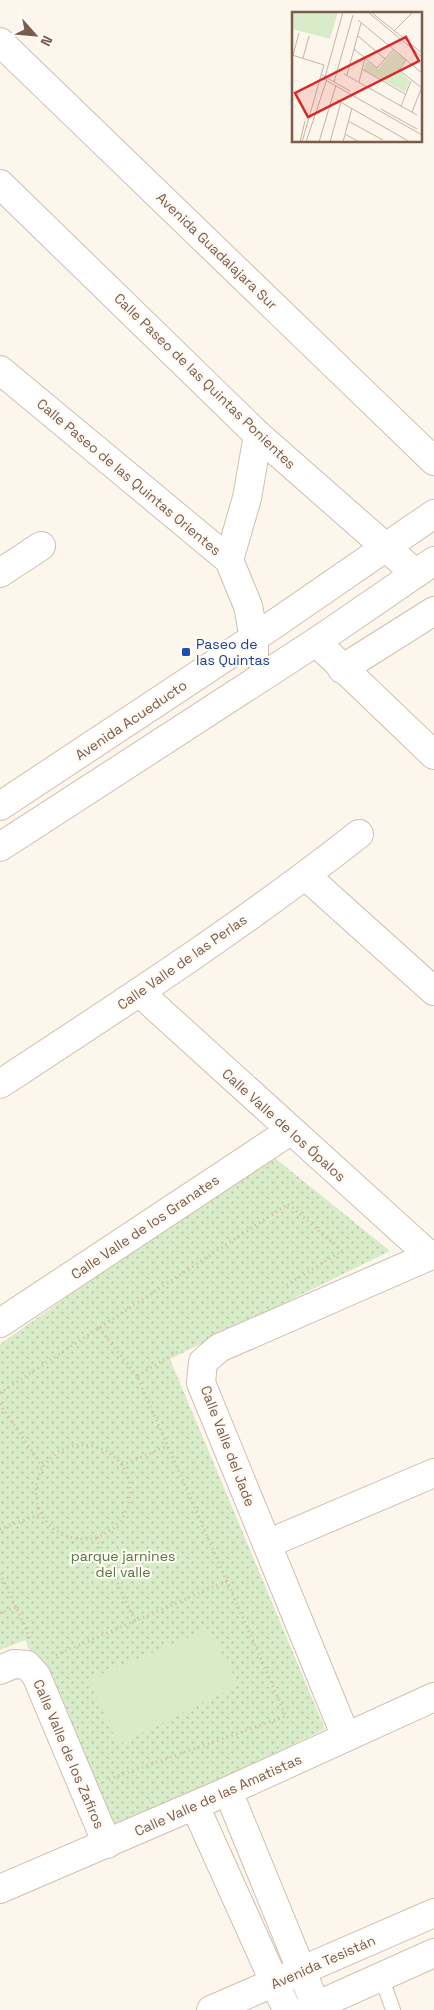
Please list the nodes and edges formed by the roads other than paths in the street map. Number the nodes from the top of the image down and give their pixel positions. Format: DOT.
graph roads {
  1 [pos="0,42"];
  2 [pos="0,184"];
  3 [pos="0,370"];
  4 [pos="258,435"];
  5 [pos="434,461"];
  6 [pos="434,514"];
  7 [pos="40,546"];
  8 [pos="386,547"];
  9 [pos="229,560"];
  10 [pos="425,567"];
  11 [pos="0,573"];
  12 [pos="434,611"];
  13 [pos="254,638"];
  14 [pos="316,642"];
  15 [pos="342,669"];
  16 [pos="251,684"];
  17 [pos="434,755"];
  18 [pos="0,806"];
  19 [pos="359,834"];
  20 [pos="0,847"];
  21 [pos="306,876"];
  22 [pos="434,991"];
  23 [pos="139,992"];
  24 [pos="0,1084"];
  25 [pos="290,1131"];
  26 [pos="432,1255"];
  27 [pos="0,1323"];
  28 [pos="434,1473"];
  29 [pos="267,1544"];
  30 [pos="0,1670"];
  31 [pos="434,1697"];
  32 [pos="346,1737"];
  33 [pos="228,1791"];
  34 [pos="195,1806"];
  35 [pos="107,1844"];
  36 [pos="0,1890"];
  37 [pos="434,1913"];
  38 [pos="434,1953"];
  39 [pos="302,1970"];
  40 [pos="381,1976"];
  41 [pos="274,1983"];
  42 [pos="313,2009"];
  43 [pos="211,2010"];
  44 [pos="287,2010"];
  45 [pos="393,2010"];
  1 -- 5 [label="street, Avenida Guadalajara Sur"];
  2 -- 4 [label="street, Calle Paseo de las Quintas Ponientes"];
  3 -- 9 [label="street, Calle Paseo de las Quintas Orientes"];
  4 -- 8 [label="street, Calle Paseo de las Quintas Ponientes"];
  4 -- 9 [label="street"];
  6 -- 8 [label="street, Avenida Acueducto"];
  7 -- 11 [label="street"];
  8 -- 10 [label="street, Calle Paseo de las Quintas Ponientes"];
  8 -- 13 [label="street, Avenida Acueducto"];
  9 -- 13 [label="street, Calle Paseo de las Quintas Orientes"];
  10 -- 14 [label="street"];
  12 -- 15 [label="street"];
  13 -- 16 [label="street, Calle Paseo de las Quintas Orientes"];
  13 -- 18 [label="street, Avenida Acueducto"];
  14 -- 15 [label="street"];
  14 -- 16 [label="street"];
  15 -- 17 [label="street"];
  16 -- 20 [label="street"];
  19 -- 21 [label="street, Calle Valle de las Perlas"];
  21 -- 22 [label="street"];
  21 -- 23 [label="street, Calle Valle de las Perlas"];
  23 -- 24 [label="street, Calle Valle de las Perlas"];
  23 -- 25 [label="street, Calle Valle de los Ópalos"];
  25 -- 26 [label="street, Calle Valle de los Ópalos"];
  25 -- 27 [label="street, Calle Valle de los Granates"];
  26 -- 29 [label="street, Calle Valle del Jade"];
  28 -- 29 [label="street"];
  29 -- 32 [label="street, Calle Valle del Jade"];
  30 -- 35 [label="street, Calle Valle de los Zafiros"];
  31 -- 32 [label="street, Calle Valle de las Amatistas"];
  32 -- 33 [label="street, Calle Valle de las Amatistas"];
  33 -- 34 [label="street, Calle Valle de las Amatistas"];
  33 -- 39 [label="street"];
  34 -- 35 [label="street, Calle Valle de las Amatistas"];
  34 -- 41 [label="street"];
  35 -- 36 [label="street, Calle Valle de las Amatistas"];
  37 -- 39 [label="street, Avenida Tesistán"];
  38 -- 40 [label="street"];
  39 -- 41 [label="street, Avenida Tesistán"];
  39 -- 42 [label="street"];
  40 -- 42 [label="street"];
  40 -- 45 [label="lane"];
  41 -- 43 [label="street, Avenida Tesistán"];
  41 -- 44 [label="street"];
}
